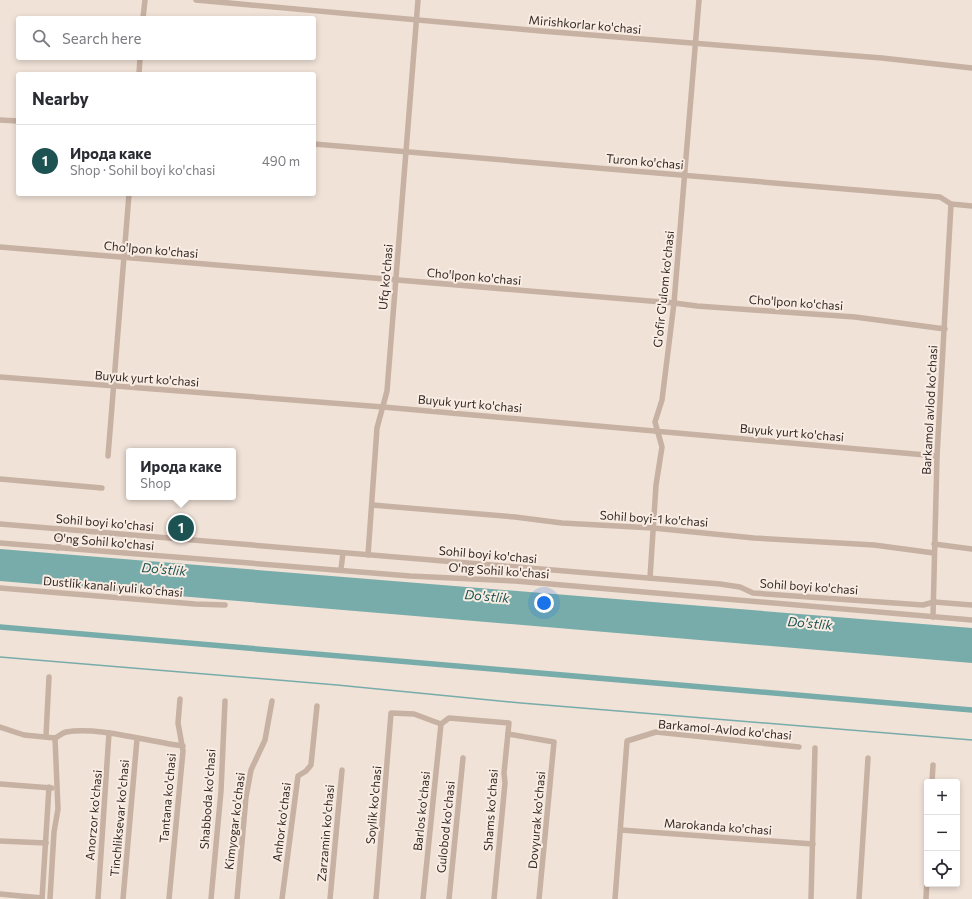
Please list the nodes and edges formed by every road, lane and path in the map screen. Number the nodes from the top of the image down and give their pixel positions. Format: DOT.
graph roads {
  1 [pos="145,0"];
  2 [pos="196,0"];
  3 [pos="418,0"];
  4 [pos="699,0"];
  5 [pos="143,16"];
  6 [pos="416,20"];
  7 [pos="695,44"];
  8 [pos="140,60"];
  9 [pos="972,68"];
  10 [pos="139,72"];
  11 [pos="0,120"];
  12 [pos="16,121"];
  13 [pos="316,144"];
  14 [pos="407,152"];
  15 [pos="685,176"];
  16 [pos="129,196"];
  17 [pos="951,204"];
  18 [pos="972,206"];
  19 [pos="0,247"];
  20 [pos="125,258"];
  21 [pos="396,280"];
  22 [pos="674,303"];
  23 [pos="945,329"];
  24 [pos="0,376"];
  25 [pos="112,387"];
  26 [pos="383,407"];
  27 [pos="656,431"];
  28 [pos="108,456"];
  29 [pos="937,456"];
  30 [pos="0,479"];
  31 [pos="102,488"];
  32 [pos="372,505"];
  33 [pos="0,524"];
  34 [pos="654,528"];
  35 [pos="60,529"];
  36 [pos="0,543"];
  37 [pos="934,544"];
  38 [pos="58,548"];
  39 [pos="972,549"];
  40 [pos="343,553"];
  41 [pos="934,553"];
  42 [pos="368,555"];
  43 [pos="341,569"];
  44 [pos="650,578"];
  45 [pos="0,588"];
  46 [pos="934,602"];
  47 [pos="225,605"];
  48 [pos="972,605"];
  49 [pos="933,617"];
  50 [pos="972,620"];
  51 [pos="49,677"];
  52 [pos="180,699"];
  53 [pos="224,701"];
  54 [pos="272,701"];
  55 [pos="317,706"];
  56 [pos="441,724"];
  57 [pos="0,727"];
  58 [pos="110,733"];
  59 [pos="508,734"];
  60 [pos="46,736"];
  61 [pos="55,738"];
  62 [pos="137,738"];
  63 [pos="183,746"];
  64 [pos="799,747"];
  65 [pos="815,748"];
  66 [pos="463,758"];
  67 [pos="868,758"];
  68 [pos="933,765"];
  69 [pos="342,770"];
  70 [pos="932,779"];
  71 [pos="0,784"];
  72 [pos="49,788"];
  73 [pos="57,788"];
  74 [pos="621,830"];
  75 [pos="0,841"];
  76 [pos="46,843"];
  77 [pos="813,844"];
  78 [pos="927,887"];
  79 [pos="0,894"];
  80 [pos="42,898"];
  81 [pos="50,899"];
  82 [pos="98,899"];
  83 [pos="123,899"];
  84 [pos="169,899"];
  85 [pos="211,899"];
  86 [pos="237,899"];
  87 [pos="282,899"];
  88 [pos="330,899"];
  89 [pos="376,899"];
  90 [pos="423,899"];
  91 [pos="449,899"];
  92 [pos="494,899"];
  93 [pos="539,899"];
  94 [pos="615,899"];
  95 [pos="810,899"];
  96 [pos="859,899"];
  97 [pos="926,899"];
  1 -- 5 [label="street"];
  2 -- 6 [label="street, Mirishkorlar ko'chasi"];
  3 -- 6 [label="street, Ufq ko'chasi"];
  4 -- 7 [label="street, G'ofir G'ulom ko'chasi"];
  6 -- 7 [label="street, Mirishkorlar ko'chasi"];
  6 -- 14 [label="street, Ufq ko'chasi"];
  7 -- 9 [label="street, Mirishkorlar ko'chasi"];
  7 -- 15 [label="street, G'ofir G'ulom ko'chasi"];
  8 -- 10 [label="street"];
  11 -- 12 [label="street"];
  13 -- 14 [label="street, Turon ko'chasi"];
  14 -- 15 [label="street, Turon ko'chasi"];
  14 -- 21 [label="street, Ufq ko'chasi"];
  15 -- 17 [label="street, Turon ko'chasi"];
  15 -- 22 [label="street, G'ofir G'ulom ko'chasi"];
  16 -- 20 [label="street"];
  17 -- 18 [label="street, Turon ko'chasi"];
  17 -- 23 [label="street, Barkamol avlod ko'chasi"];
  19 -- 20 [label="street, Cho'lpon ko'chasi"];
  20 -- 21 [label="street, Cho'lpon ko'chasi"];
  20 -- 25 [label="street"];
  21 -- 22 [label="street, Cho'lpon ko'chasi"];
  21 -- 26 [label="street, Ufq ko'chasi"];
  22 -- 23 [label="street, Cho'lpon ko'chasi"];
  22 -- 27 [label="street, G'ofir G'ulom ko'chasi"];
  23 -- 29 [label="street, Barkamol avlod ko'chasi"];
  24 -- 25 [label="street, Buyuk yurt ko'chasi"];
  25 -- 26 [label="street, Buyuk yurt ko'chasi"];
  25 -- 28 [label="street"];
  26 -- 27 [label="street, Buyuk yurt ko'chasi"];
  26 -- 32 [label="street, Ufq ko'chasi"];
  27 -- 29 [label="street, Buyuk yurt ko'chasi"];
  27 -- 34 [label="street, G'ofir G'ulom ko'chasi"];
  29 -- 37 [label="street, Barkamol avlod ko'chasi"];
  30 -- 31 [label="street"];
  32 -- 34 [label="street, Sohil boyi-1 ko'chasi"];
  32 -- 42 [label="street, Ufq ko'chasi"];
  33 -- 35 [label="street, Sohil boyi ko'chasi"];
  34 -- 41 [label="street, Sohil boyi-1 ko'chasi"];
  34 -- 44 [label="street, G'ofir G'ulom ko'chasi"];
  35 -- 38 [label="street"];
  35 -- 40 [label="street, Sohil boyi ko'chasi"];
  36 -- 38 [label="street, O'ng Sohil ko'chasi"];
  37 -- 39 [label="street"];
  37 -- 41 [label="street, Barkamol avlod ko'chasi"];
  38 -- 43 [label="street, O'ng Sohil ko'chasi"];
  40 -- 42 [label="street, Sohil boyi ko'chasi"];
  40 -- 43 [label="street"];
  41 -- 46 [label="street, Barkamol avlod ko'chasi"];
  42 -- 44 [label="street, Sohil boyi ko'chasi"];
  43 -- 49 [label="street, O'ng Sohil ko'chasi"];
  44 -- 46 [label="street, Sohil boyi ko'chasi"];
  45 -- 47 [label="street, Dustlik kanali yuli ko'chasi"];
  46 -- 48 [label="street, Sohil boyi ko'chasi"];
  46 -- 49 [label="street, Barkamol avlod ko'chasi"];
  49 -- 50 [label="street, O'ng Sohil ko'chasi"];
  51 -- 60 [label="street"];
  52 -- 63 [label="street, Tantana ko'chasi"];
  53 -- 85 [label="street, Shabboda ko'chasi"];
  54 -- 86 [label="street, Kimyogar ko'chasi"];
  55 -- 87 [label="street, Anhor ko'chasi"];
  56 -- 59 [label="street, Shams ko'chasi"];
  56 -- 89 [label="street, Soylik ko'chasi"];
  56 -- 90 [label="street, Barlos ko'chasi"];
  57 -- 60 [label="street"];
  58 -- 61 [label="street"];
  58 -- 62 [label="street"];
  58 -- 82 [label="street, Anorzor ko'chasi"];
  59 -- 92 [label="street, Shams ko'chasi"];
  59 -- 93 [label="street, Dovyurak ko'chasi"];
  60 -- 61 [label="street"];
  61 -- 73 [label="street"];
  62 -- 63 [label="street"];
  62 -- 83 [label="street, Tinchliksevar ko'chasi"];
  63 -- 84 [label="street, Tantana ko'chasi"];
  64 -- 74 [label="street, Barkamol-Avlod ko'chasi"];
  65 -- 77 [label="street"];
  66 -- 91 [label="street, Gulobod ko'chasi"];
  67 -- 96 [label="street"];
  68 -- 70 [label="street"];
  69 -- 88 [label="street, Zarzamin ko'chasi"];
  71 -- 72 [label="street"];
  72 -- 73 [label="street"];
  72 -- 76 [label="street"];
  73 -- 81 [label="street"];
  74 -- 77 [label="street, Marokanda ko'chasi"];
  74 -- 94 [label="street"];
  75 -- 76 [label="street"];
  76 -- 80 [label="street"];
  77 -- 95 [label="street"];
  78 -- 97 [label="street"];
  79 -- 80 [label="street"];
}
